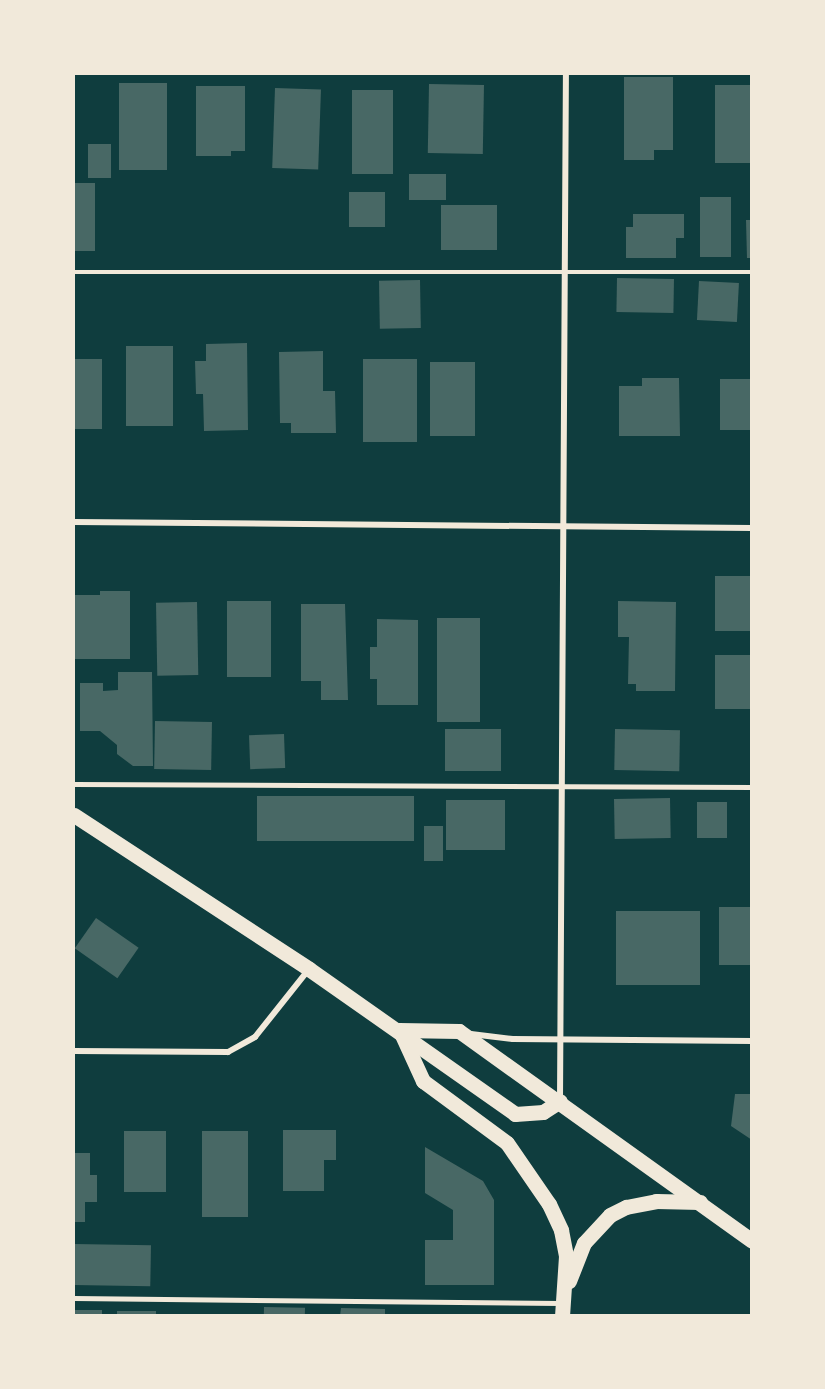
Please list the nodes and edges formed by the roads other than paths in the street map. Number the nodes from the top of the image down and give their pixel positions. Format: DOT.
graph roads {
  1 [pos="566,74"];
  2 [pos="565,269"];
  3 [pos="74,272"];
  4 [pos="752,272"];
  5 [pos="74,522"];
  6 [pos="564,526"];
  7 [pos="752,528"];
  8 [pos="74,784"];
  9 [pos="561,784"];
  10 [pos="752,787"];
  11 [pos="74,815"];
  12 [pos="309,969"];
  13 [pos="399,1030"];
  14 [pos="459,1031"];
  15 [pos="560,1039"];
  16 [pos="752,1041"];
  17 [pos="74,1051"];
  18 [pos="560,1101"];
  19 [pos="700,1202"];
  20 [pos="752,1241"];
  21 [pos="74,1298"];
  22 [pos="562,1309"];
  1 -- 2 [label="street"];
  2 -- 3 [label="lane"];
  2 -- 4 [label="lane"];
  2 -- 6 [label="street"];
  5 -- 6 [label="street"];
  6 -- 7 [label="street"];
  6 -- 9 [label="street"];
  8 -- 9 [label="lane"];
  9 -- 10 [label="lane"];
  9 -- 15 [label="street"];
  11 -- 12 [label="main road"];
  12 -- 13 [label="main road"];
  12 -- 17 [label="street"];
  13 -- 14 [label="main road"];
  13 -- 18 [label="main road"];
  13 -- 22 [label="main road"];
  14 -- 15 [label="street"];
  14 -- 18 [label="main road"];
  15 -- 16 [label="street"];
  15 -- 18 [label="street"];
  18 -- 19 [label="main road"];
  19 -- 20 [label="main road"];
  19 -- 22 [label="main road"];
  21 -- 22 [label="lane"];
}
